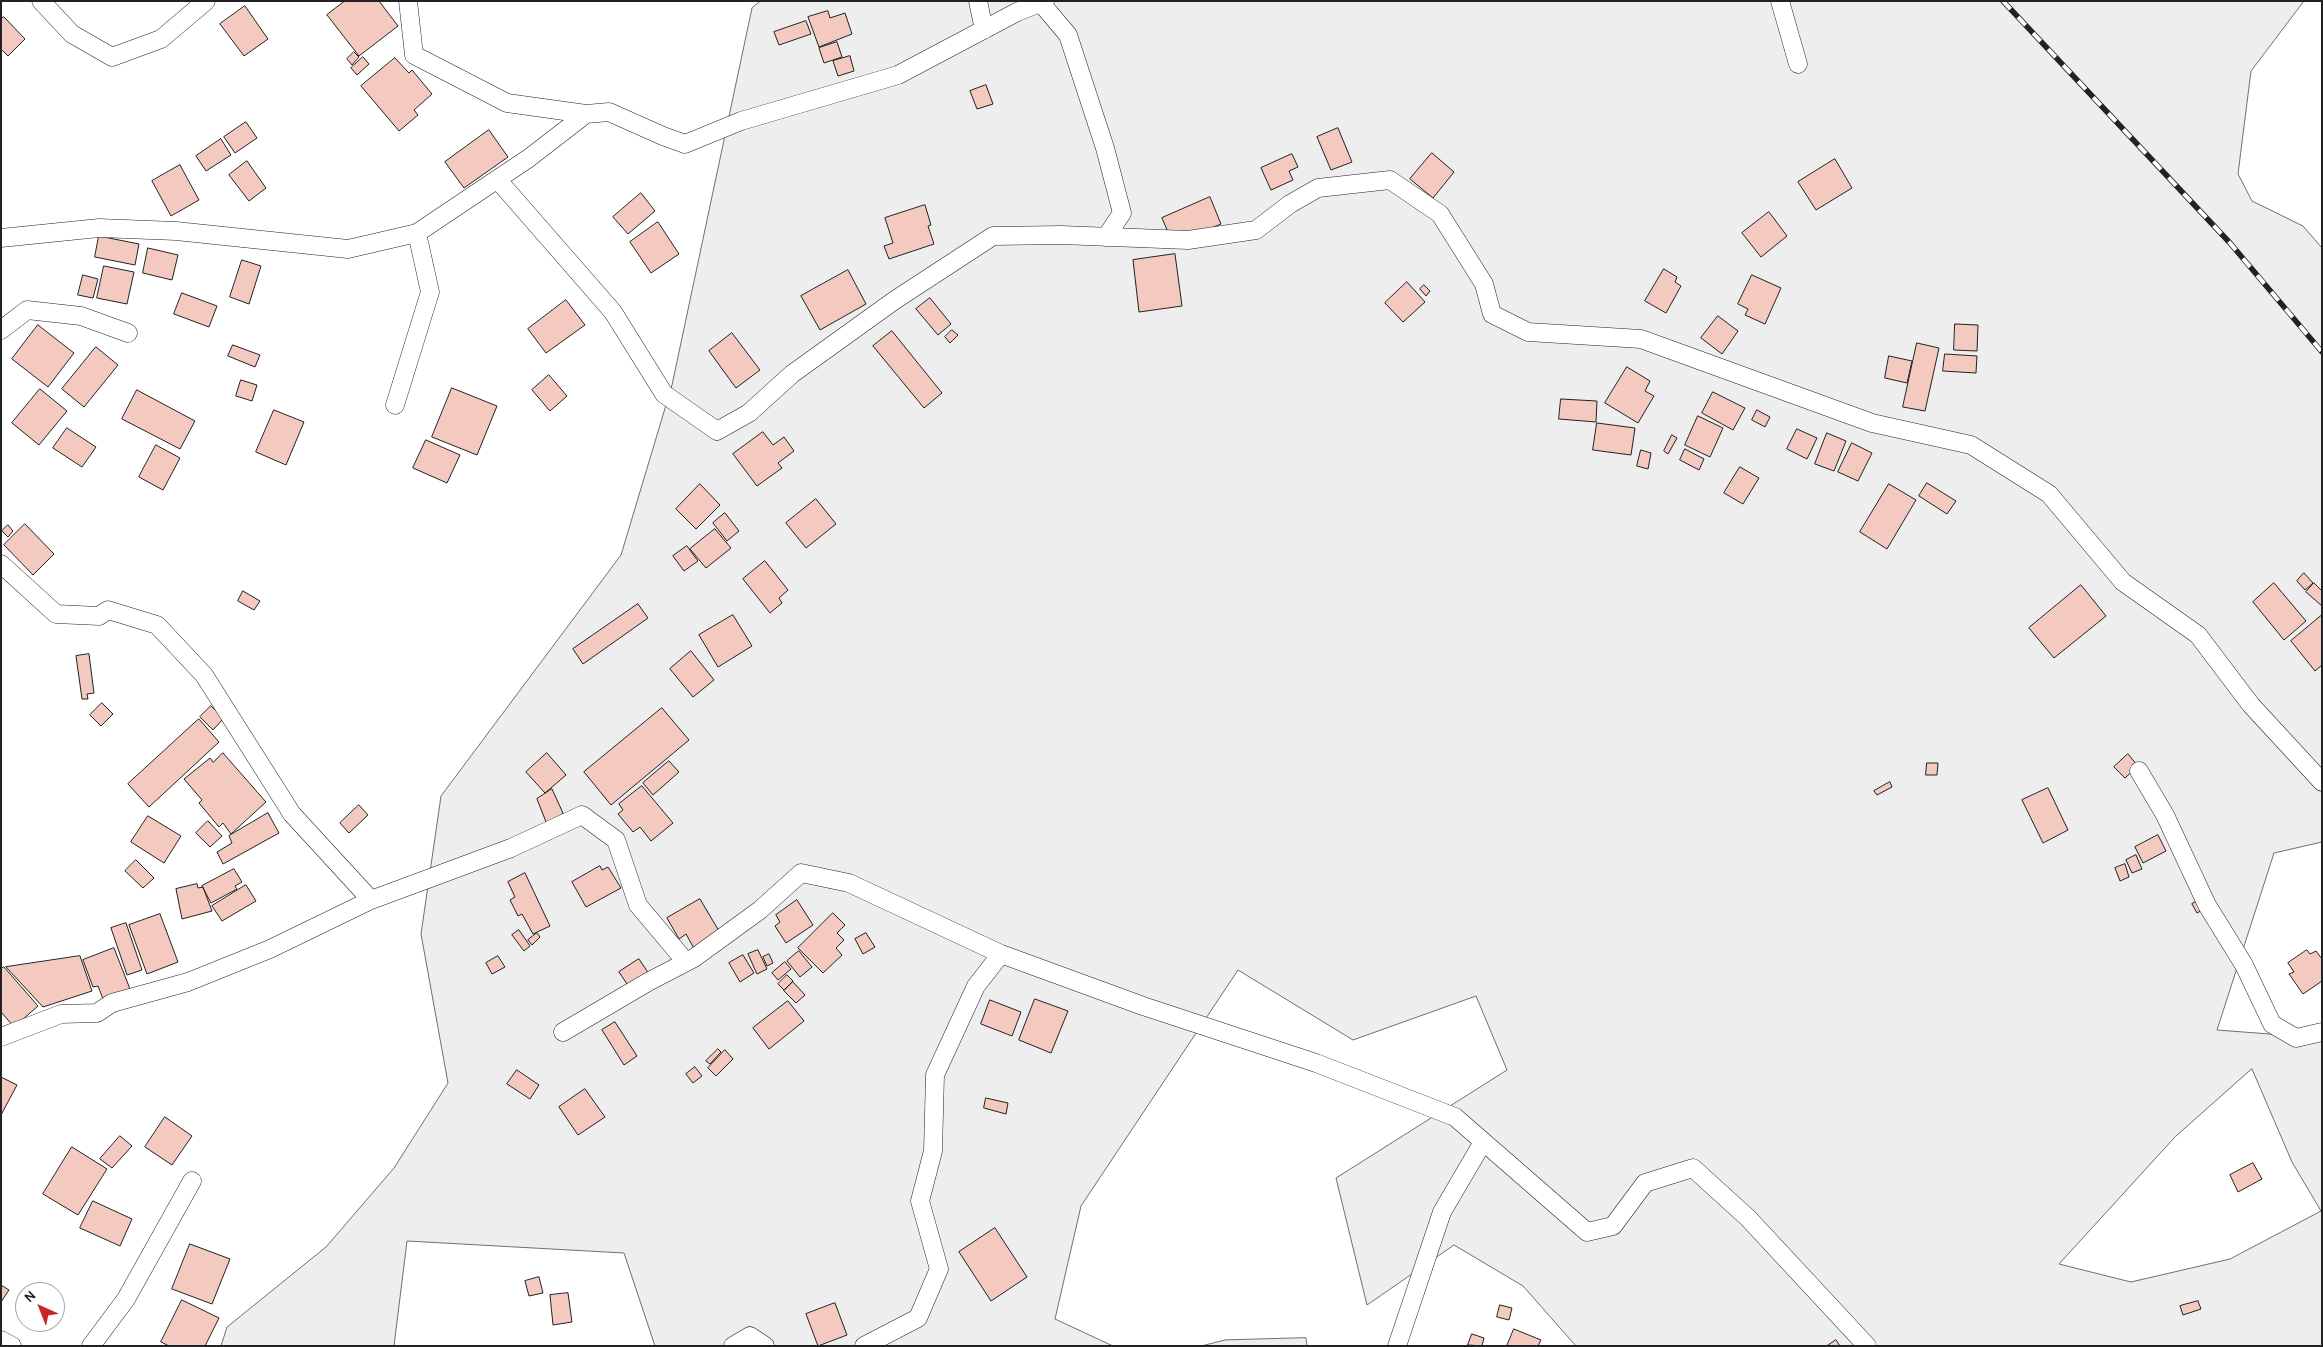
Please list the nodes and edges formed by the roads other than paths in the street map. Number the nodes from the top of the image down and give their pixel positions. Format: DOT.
graph roads {
  1 [pos="41,1"];
  2 [pos="206,1"];
  3 [pos="408,1"];
  4 [pos="978,1"];
  5 [pos="1780,1"];
  6 [pos="1043,2"];
  7 [pos="984,30"];
  8 [pos="1798,64"];
  9 [pos="586,114"];
  10 [pos="497,179"];
  11 [pos="417,233"];
  12 [pos="1106,237"];
  13 [pos="1,238"];
  14 [pos="1,330"];
  15 [pos="128,332"];
  16 [pos="395,405"];
  17 [pos="1,564"];
  18 [pos="2140,771"];
  19 [pos="2322,782"];
  20 [pos="371,900"];
  21 [pos="1001,954"];
  22 [pos="686,962"];
  23 [pos="563,1032"];
  24 [pos="2322,1032"];
  25 [pos="1,1037"];
  26 [pos="1483,1142"];
  27 [pos="192,1182"];
  28 [pos="1,1340"];
  29 [pos="12,1346"];
  30 [pos="90,1346"];
  31 [pos="733,1346"];
  32 [pos="766,1346"];
  33 [pos="864,1346"];
  34 [pos="1397,1346"];
  35 [pos="1867,1346"];
  1 -- 2 [label="street"];
  3 -- 9 [label="street"];
  4 -- 7 [label="street"];
  5 -- 8 [label="street"];
  6 -- 7 [label="street"];
  6 -- 12 [label="street"];
  7 -- 9 [label="street"];
  9 -- 10 [label="street"];
  10 -- 11 [label="street"];
  10 -- 12 [label="street"];
  11 -- 13 [label="street"];
  11 -- 16 [label="street"];
  12 -- 19 [label="street"];
  14 -- 15 [label="street"];
  17 -- 20 [label="street"];
  18 -- 24 [label="street"];
  20 -- 22 [label="street"];
  20 -- 25 [label="street"];
  21 -- 22 [label="street"];
  21 -- 26 [label="street"];
  21 -- 33 [label="street"];
  22 -- 23 [label="street"];
  26 -- 34 [label="street"];
  26 -- 35 [label="street"];
  27 -- 30 [label="street"];
  28 -- 29 [label="street"];
  31 -- 32 [label="street"];
}
